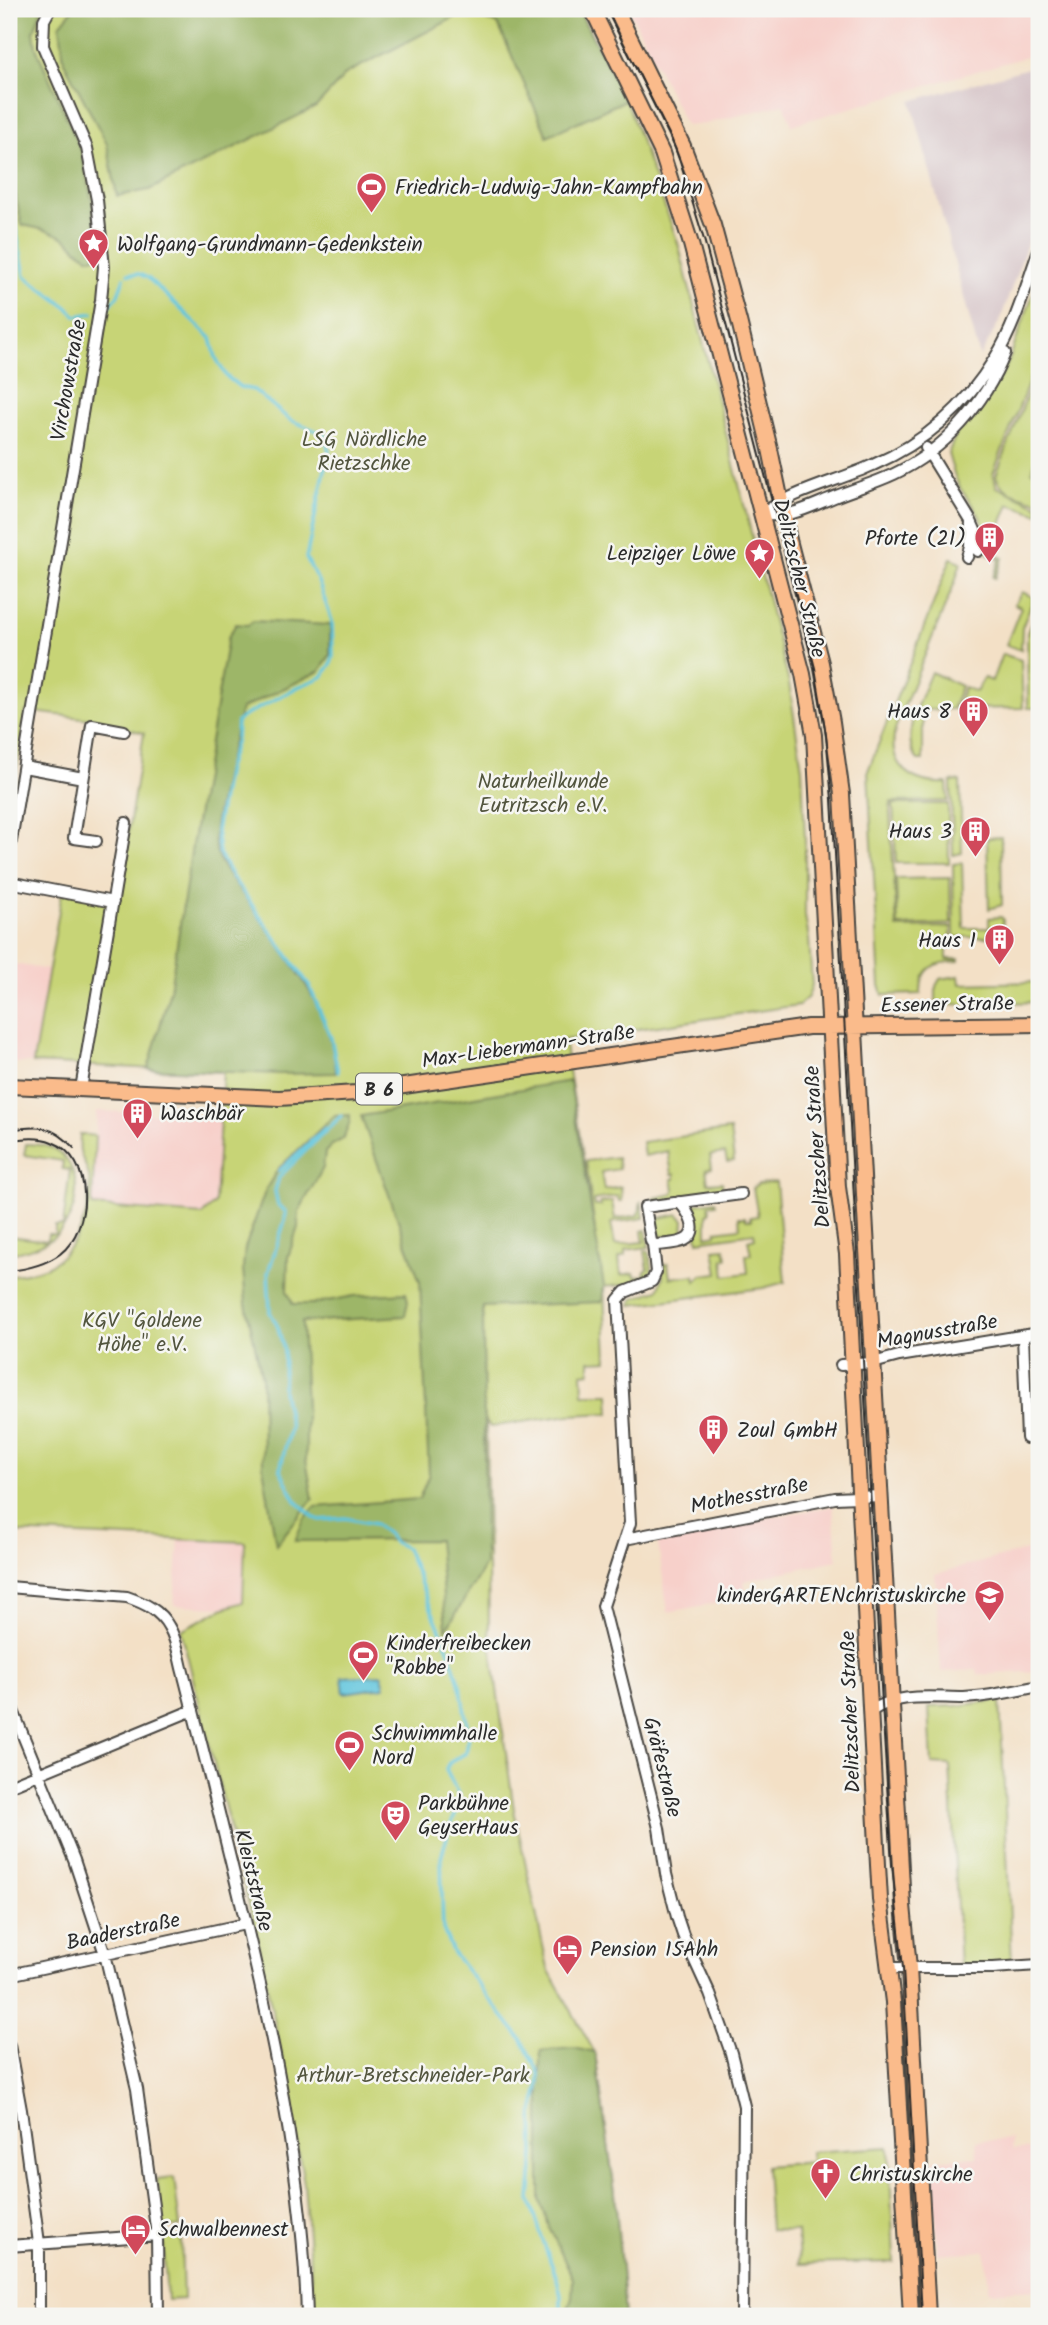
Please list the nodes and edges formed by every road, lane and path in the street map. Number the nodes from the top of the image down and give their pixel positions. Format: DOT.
graph roads {
  1 [pos="50,9"];
  2 [pos="592,9"];
  3 [pos="616,9"];
  4 [pos="1039,250"];
  5 [pos="1010,326"];
  6 [pos="920,440"];
  7 [pos="929,453"];
  8 [pos="781,500"];
  9 [pos="762,514"];
  10 [pos="783,516"];
  11 [pos="971,521"];
  12 [pos="978,551"];
  13 [pos="967,557"];
  14 [pos="124,731"];
  15 [pos="24,767"];
  16 [pos="83,778"];
  17 [pos="126,822"];
  18 [pos="96,841"];
  19 [pos="9,853"];
  20 [pos="9,881"];
  21 [pos="113,901"];
  22 [pos="1039,1024"];
  23 [pos="829,1026"];
  24 [pos="855,1027"];
  25 [pos="9,1086"];
  26 [pos="81,1089"];
  27 [pos="741,1194"];
  28 [pos="679,1202"];
  29 [pos="653,1244"];
  30 [pos="1039,1333"];
  31 [pos="1023,1336"];
  32 [pos="873,1363"];
  33 [pos="847,1365"];
  34 [pos="1027,1438"];
  35 [pos="881,1496"];
  36 [pos="860,1497"];
  37 [pos="625,1539"];
  38 [pos="9,1587"];
  39 [pos="1039,1686"];
  40 [pos="9,1701"];
  41 [pos="892,1701"];
  42 [pos="193,1710"];
  43 [pos="870,1712"];
  44 [pos="39,1772"];
  45 [pos="9,1786"];
  46 [pos="245,1924"];
  47 [pos="105,1954"];
  48 [pos="1039,1965"];
  49 [pos="888,1968"];
  50 [pos="909,1968"];
  51 [pos="9,1975"];
  52 [pos="9,2045"];
  53 [pos="157,2235"];
  54 [pos="38,2243"];
  55 [pos="9,2246"];
  56 [pos="39,2316"];
  57 [pos="158,2316"];
  58 [pos="307,2316"];
  59 [pos="742,2316"];
  60 [pos="911,2316"];
  61 [pos="928,2316"];
  1 -- 15 [label="street, Virchowstraße"];
  2 -- 9 [label="main road, Delitzscher Straße"];
  3 -- 8 [label="main road, Delitzscher Straße"];
  4 -- 5 [label="street"];
  5 -- 6 [label="street"];
  5 -- 7 [label="street"];
  6 -- 7 [label="street"];
  6 -- 8 [label="street"];
  7 -- 10 [label="street"];
  7 -- 11 [label="street"];
  8 -- 9 [label="street"];
  8 -- 10 [label="main road, Delitzscher Straße"];
  9 -- 10 [label="street"];
  9 -- 23 [label="main road, Delitzscher Straße"];
  10 -- 24 [label="main road, Delitzscher Straße"];
  11 -- 12 [label="street"];
  11 -- 13 [label="street"];
  14 -- 16 [label="street"];
  15 -- 16 [label="street"];
  15 -- 19 [label="street, Virchowstraße"];
  16 -- 18 [label="street"];
  17 -- 21 [label="street"];
  20 -- 21 [label="street"];
  21 -- 26 [label="street"];
  22 -- 24 [label="main road, Essener Straße / B 6"];
  23 -- 24 [label="main road, Max-Liebermann-Straße / B 6"];
  23 -- 26 [label="main road, Max-Liebermann-Straße / B 6"];
  23 -- 33 [label="main road, Delitzscher Straße"];
  24 -- 32 [label="main road, Delitzscher Straße"];
  25 -- 26 [label="main road, Max-Liebermann-Straße / B 6"];
  27 -- 28 [label="street, Gräfestraße"];
  28 -- 29 [label="street, Gräfestraße"];
  28 -- 29 [label="street"];
  29 -- 37 [label="street, Gräfestraße"];
  30 -- 31 [label="street, Magnusstraße"];
  31 -- 32 [label="street, Magnusstraße"];
  31 -- 34 [label="street"];
  32 -- 33 [label="street, Magnusstraße"];
  32 -- 35 [label="main road, Delitzscher Straße"];
  33 -- 36 [label="main road, Delitzscher Straße"];
  35 -- 36 [label="street, Mothesstraße"];
  35 -- 41 [label="main road, Delitzscher Straße"];
  36 -- 37 [label="street, Mothesstraße"];
  36 -- 43 [label="main road, Delitzscher Straße"];
  37 -- 59 [label="street, Gräfestraße"];
  38 -- 42 [label="street, Kleiststraße"];
  39 -- 41 [label="street"];
  40 -- 44 [label="street"];
  41 -- 43 [label="street"];
  41 -- 50 [label="main road, Delitzscher Straße"];
  42 -- 44 [label="street"];
  42 -- 46 [label="street, Kleiststraße"];
  43 -- 49 [label="main road, Delitzscher Straße"];
  44 -- 45 [label="street"];
  44 -- 47 [label="street"];
  46 -- 47 [label="street, Baaderstraße"];
  46 -- 58 [label="street, Kleiststraße"];
  47 -- 51 [label="street, Baaderstraße"];
  47 -- 53 [label="street"];
  48 -- 50 [label="street"];
  49 -- 50 [label="street"];
  49 -- 60 [label="main road, Delitzscher Straße"];
  50 -- 61 [label="main road, Delitzscher Straße"];
  52 -- 54 [label="street"];
  53 -- 54 [label="street"];
  53 -- 57 [label="street"];
  54 -- 55 [label="street"];
  54 -- 56 [label="street"];
}
